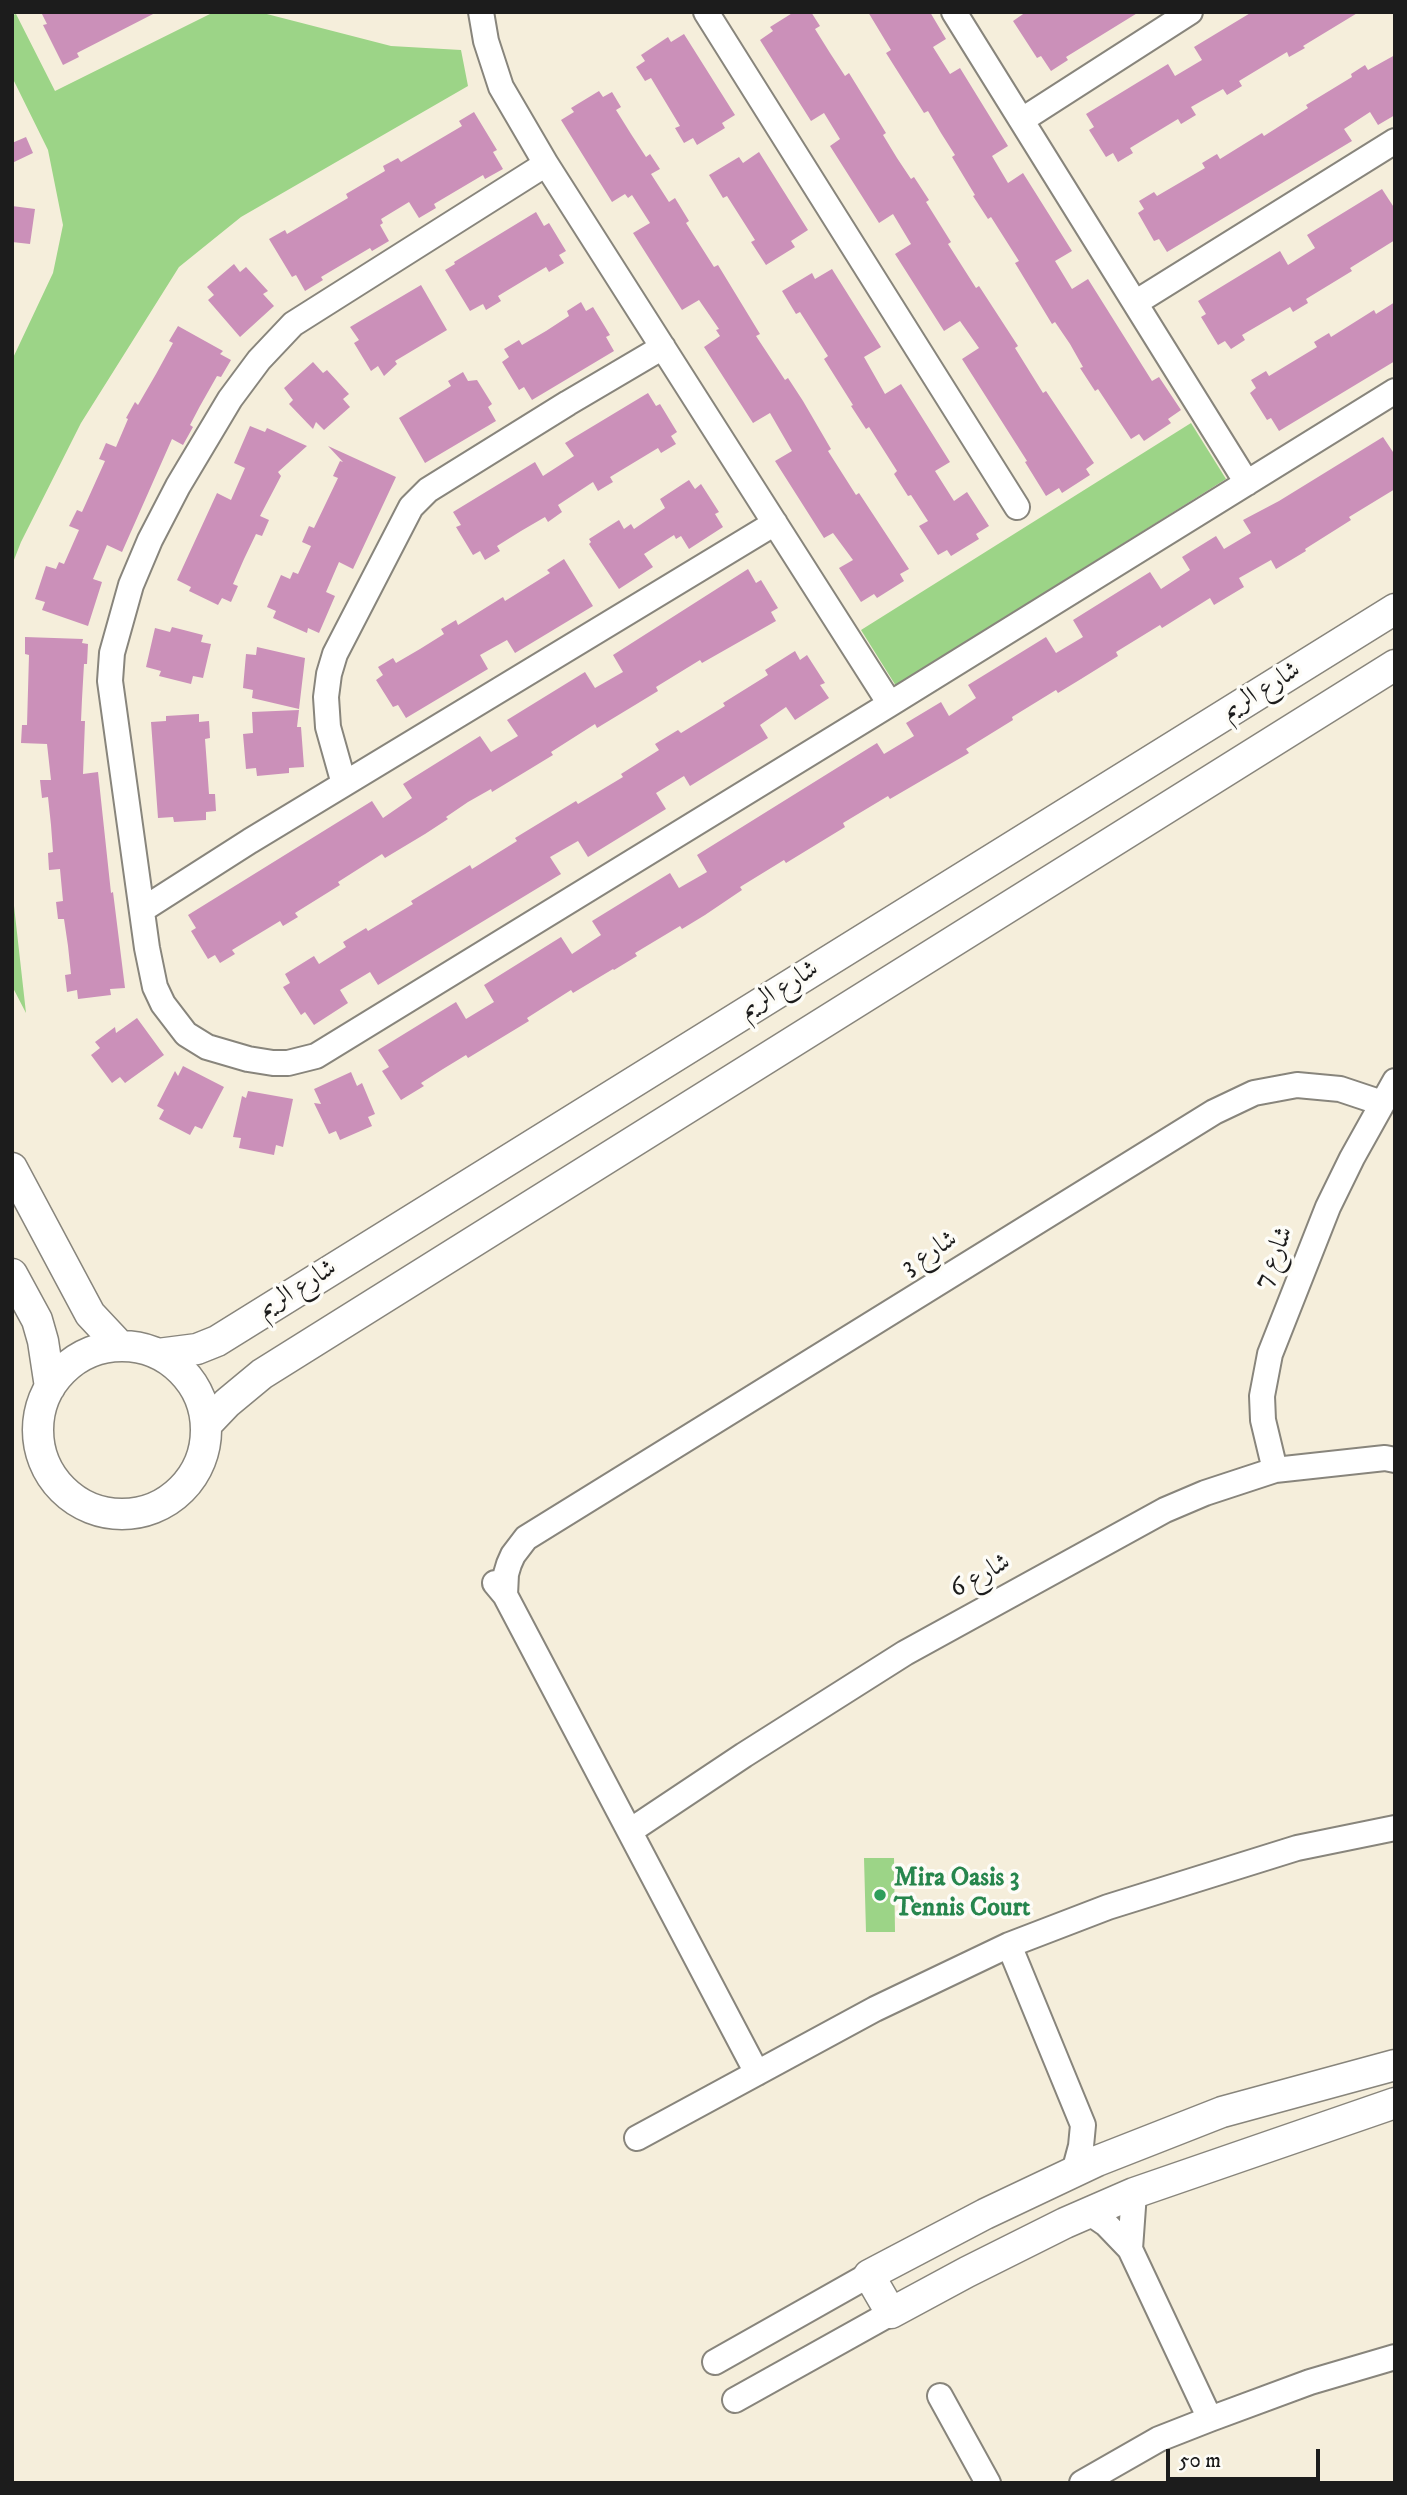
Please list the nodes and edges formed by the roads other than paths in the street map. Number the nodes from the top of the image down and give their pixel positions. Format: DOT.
graph roads {
  1 [pos="481,12"];
  2 [pos="706,12"];
  3 [pos="954,12"];
  4 [pos="1190,12"];
  5 [pos="1022,120"];
  6 [pos="1395,141"];
  7 [pos="546,164"];
  8 [pos="1135,303"];
  9 [pos="663,347"];
  10 [pos="1395,391"];
  11 [pos="1247,483"];
  12 [pos="1017,507"];
  13 [pos="775,523"];
  14 [pos="1395,609"];
  15 [pos="1395,665"];
  16 [pos="890,704"];
  17 [pos="344,784"];
  18 [pos="142,910"];
  19 [pos="1395,1082"];
  20 [pos="1382,1103"];
  21 [pos="12,1168"];
  22 [pos="12,1274"];
  23 [pos="120,1346"];
  24 [pos="158,1354"];
  25 [pos="50,1387"];
  26 [pos="206,1425"];
  27 [pos="1395,1460"];
  28 [pos="1275,1470"];
  29 [pos="1395,1828"];
  30 [pos="630,1831"];
  31 [pos="1009,1945"];
  32 [pos="1395,2065"];
  33 [pos="757,2073"];
  34 [pos="1392,2101"];
  35 [pos="1083,2125"];
  36 [pos="638,2138"];
  37 [pos="1125,2150"];
  38 [pos="1074,2172"];
  39 [pos="1134,2193"];
  40 [pos="1090,2213"];
  41 [pos="946,2234"];
  42 [pos="1130,2249"];
  43 [pos="967,2272"];
  44 [pos="869,2274"];
  45 [pos="891,2313"];
  46 [pos="1395,2357"];
  47 [pos="715,2362"];
  48 [pos="940,2396"];
  49 [pos="735,2400"];
  50 [pos="1210,2419"];
  51 [pos="989,2483"];
  52 [pos="1082,2483"];
  1 -- 7 [label="street"];
  2 -- 12 [label="street"];
  3 -- 5 [label="street"];
  4 -- 5 [label="street"];
  5 -- 8 [label="street"];
  6 -- 8 [label="street"];
  7 -- 9 [label="street"];
  7 -- 18 [label="street"];
  8 -- 11 [label="street"];
  9 -- 13 [label="street"];
  9 -- 17 [label="street"];
  10 -- 11 [label="street"];
  11 -- 16 [label="street"];
  13 -- 16 [label="street"];
  13 -- 17 [label="street"];
  14 -- 24 [label="street, شارع الريم"];
  15 -- 26 [label="street, شارع الريم"];
  16 -- 18 [label="street"];
  17 -- 18 [label="street"];
  19 -- 20 [label="street, شارع 7"];
  20 -- 28 [label="street, شارع 7"];
  20 -- 30 [label="street, شارع 3"];
  21 -- 23 [label="street"];
  22 -- 25 [label="street"];
  23 -- 24 [label="street"];
  23 -- 25 [label="street"];
  24 -- 26 [label="street"];
  25 -- 26 [label="street"];
  27 -- 28 [label="street, شارع 6"];
  28 -- 30 [label="street, شارع 6"];
  29 -- 31 [label="street"];
  30 -- 33 [label="street"];
  31 -- 33 [label="street"];
  31 -- 35 [label="street"];
  32 -- 37 [label="street"];
  33 -- 36 [label="street"];
  34 -- 39 [label="street"];
  35 -- 37 [label="street"];
  35 -- 38 [label="street"];
  37 -- 38 [label="street"];
  38 -- 41 [label="street"];
  39 -- 40 [label="street"];
  39 -- 42 [label="street"];
  40 -- 42 [label="street"];
  40 -- 43 [label="street"];
  41 -- 43 [label="street"];
  41 -- 44 [label="street"];
  42 -- 50 [label="street"];
  43 -- 45 [label="street"];
  44 -- 45 [label="street"];
  44 -- 47 [label="street"];
  45 -- 49 [label="street"];
  46 -- 50 [label="street"];
  48 -- 51 [label="street"];
  50 -- 52 [label="street"];
}
